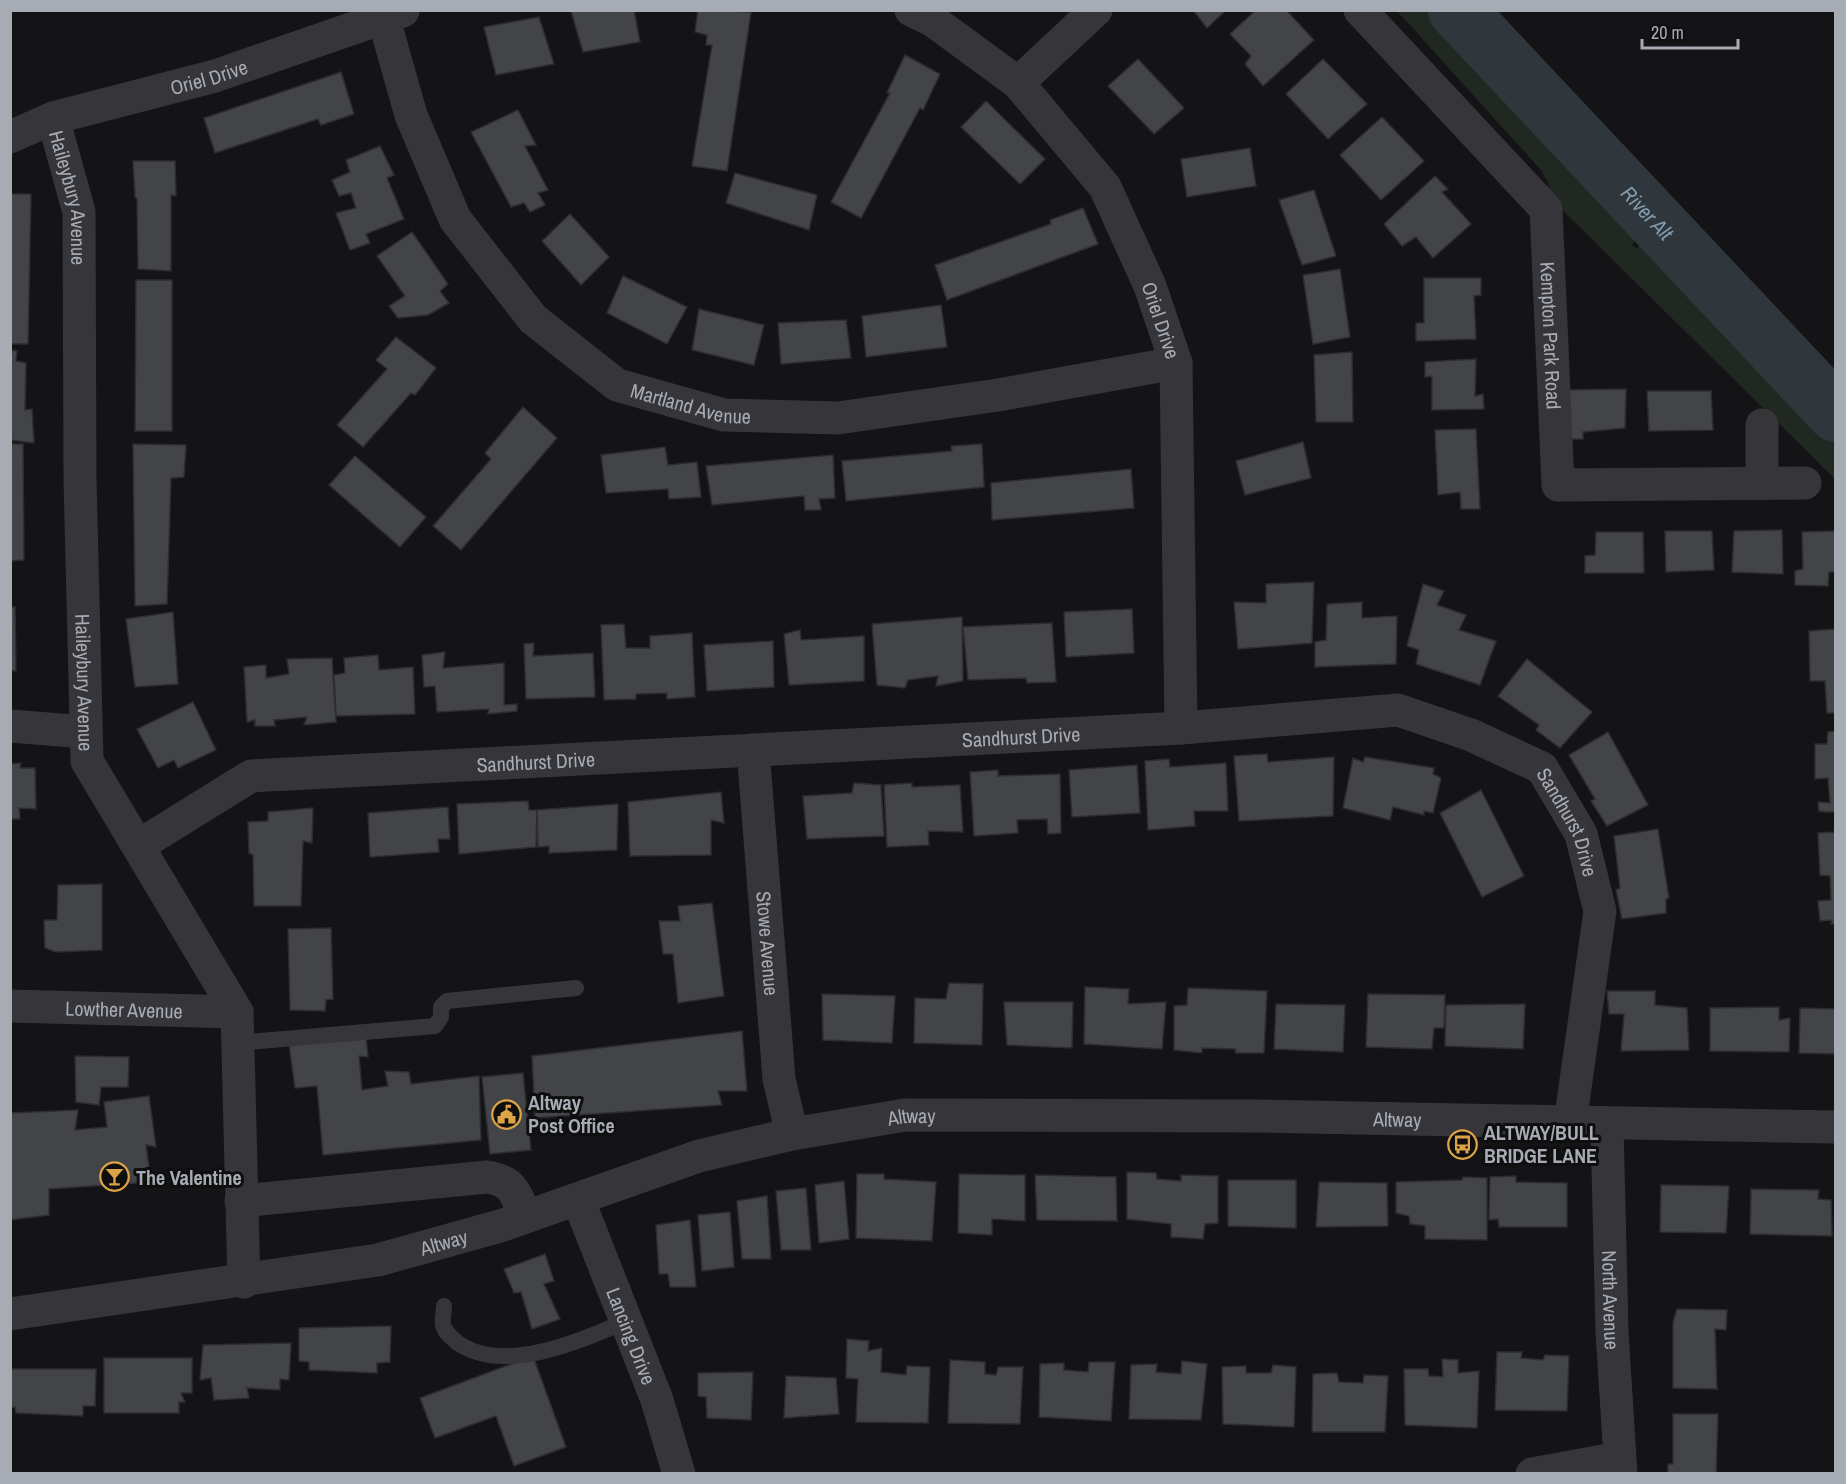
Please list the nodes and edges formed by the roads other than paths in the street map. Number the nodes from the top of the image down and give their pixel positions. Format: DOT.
graph roads {
  1 [pos="910,10"];
  2 [pos="1096,10"];
  3 [pos="1360,10"];
  4 [pos="394,13"];
  5 [pos="1018,82"];
  6 [pos="53,118"];
  7 [pos="10,137"];
  8 [pos="1176,363"];
  9 [pos="1761,425"];
  10 [pos="1762,483"];
  11 [pos="1805,483"];
  12 [pos="10,726"];
  13 [pos="1181,728"];
  14 [pos="86,732"];
  15 [pos="753,750"];
  16 [pos="138,846"];
  17 [pos="576,988"];
  18 [pos="10,1006"];
  19 [pos="236,1028"];
  20 [pos="1570,1123"];
  21 [pos="1607,1124"];
  22 [pos="1836,1126"];
  23 [pos="792,1134"];
  24 [pos="578,1199"];
  25 [pos="241,1201"];
  26 [pos="525,1217"];
  27 [pos="244,1282"];
  28 [pos="444,1306"];
  29 [pos="10,1314"];
  30 [pos="626,1321"];
  31 [pos="1620,1466"];
  32 [pos="679,1473"];
  33 [pos="1532,1473"];
  1 -- 5 [label="street, Oriel Drive"];
  2 -- 5 [label="street"];
  3 -- 10 [label="street, Kempton Park Road"];
  4 -- 6 [label="street, Oriel Drive"];
  4 -- 8 [label="street, Martland Avenue"];
  5 -- 8 [label="street, Oriel Drive"];
  6 -- 7 [label="street, Oriel Drive"];
  6 -- 14 [label="street, Haileybury Avenue"];
  8 -- 13 [label="street, Oriel Drive"];
  9 -- 10 [label="street"];
  10 -- 11 [label="street, Kempton Park Road"];
  12 -- 14 [label="street"];
  13 -- 15 [label="street, Sandhurst Drive"];
  13 -- 20 [label="street, Sandhurst Drive"];
  14 -- 16 [label="street, Haileybury Avenue"];
  15 -- 16 [label="street, Sandhurst Drive"];
  15 -- 23 [label="street, Stowe Avenue"];
  16 -- 19 [label="street, Haileybury Avenue"];
  17 -- 19 [label="lane"];
  18 -- 19 [label="street, Lowther Avenue"];
  19 -- 25 [label="street, Haileybury Avenue"];
  20 -- 21 [label="street, Altway"];
  20 -- 23 [label="street, Altway"];
  21 -- 22 [label="street, Altway"];
  21 -- 31 [label="street, North Avenue"];
  23 -- 24 [label="street, Altway"];
  24 -- 26 [label="street, Altway"];
  24 -- 30 [label="street, Lancing Drive"];
  25 -- 26 [label="street"];
  25 -- 27 [label="street, Haileybury Avenue"];
  26 -- 27 [label="street, Altway"];
  27 -- 29 [label="street, Altway"];
  28 -- 30 [label="lane"];
  30 -- 32 [label="street, Lancing Drive"];
  31 -- 33 [label="street"];
}
